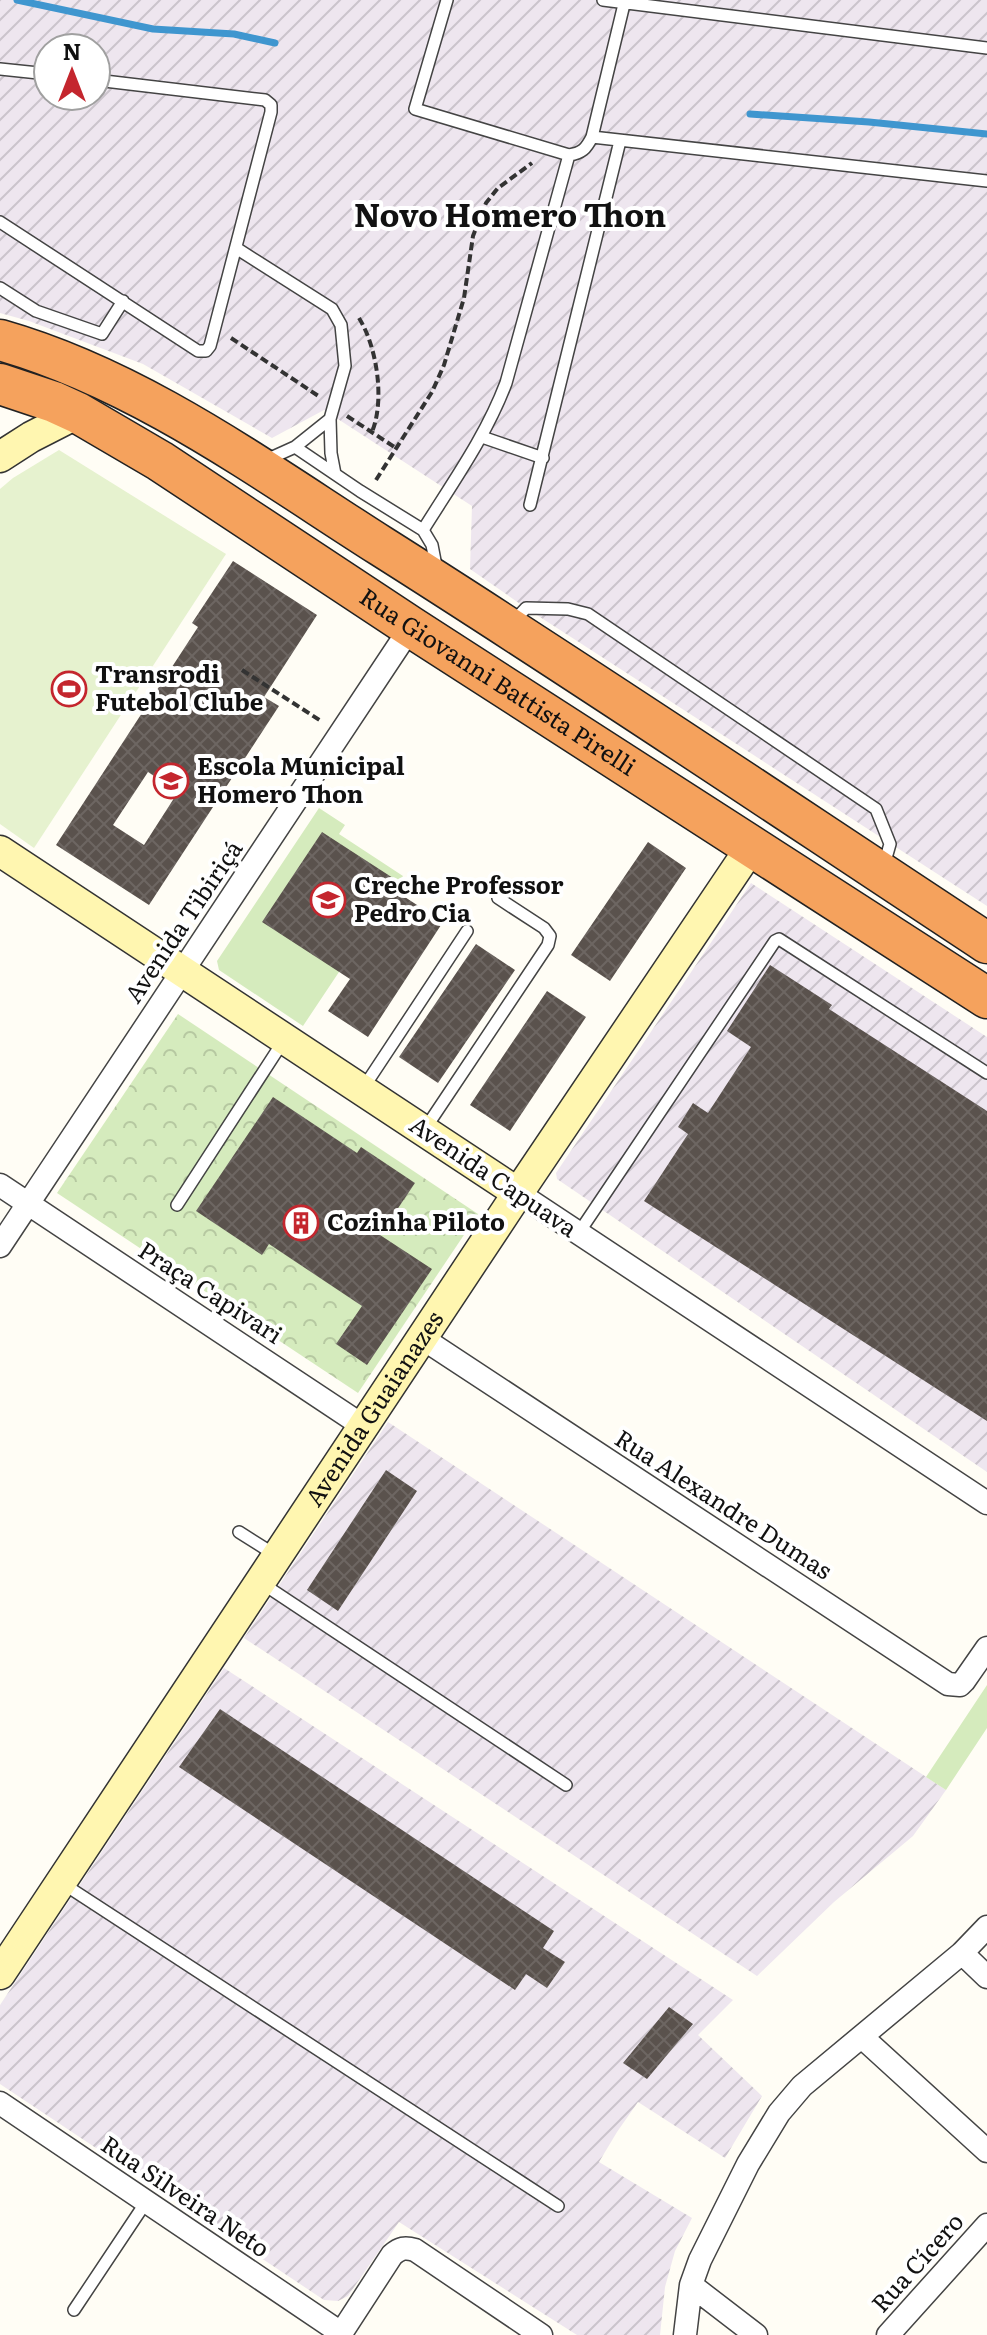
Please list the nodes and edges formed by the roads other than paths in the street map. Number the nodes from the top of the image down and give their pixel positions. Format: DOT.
graph roads {
  1 [pos="447,0"];
  2 [pos="603,0"];
  3 [pos="625,1"];
  4 [pos="987,48"];
  5 [pos="0,69"];
  6 [pos="32,72"];
  7 [pos="112,82"];
  8 [pos="592,137"];
  9 [pos="620,141"];
  10 [pos="565,154"];
  11 [pos="987,181"];
  12 [pos="0,222"];
  13 [pos="236,248"];
  14 [pos="0,288"];
  15 [pos="123,301"];
  16 [pos="2,341"];
  17 [pos="3,392"];
  18 [pos="78,413"];
  19 [pos="332,413"];
  20 [pos="482,437"];
  21 [pos="295,447"];
  22 [pos="0,457"];
  23 [pos="543,458"];
  24 [pos="255,465"];
  25 [pos="335,474"];
  26 [pos="530,505"];
  27 [pos="423,530"];
  28 [pos="439,583"];
  29 [pos="411,627"];
  30 [pos="509,627"];
  31 [pos="752,846"];
  32 [pos="0,851"];
  33 [pos="882,873"];
  34 [pos="498,898"];
  35 [pos="467,931"];
  36 [pos="987,943"];
  37 [pos="182,972"];
  38 [pos="987,998"];
  39 [pos="284,1039"];
  40 [pos="987,1073"];
  41 [pos="362,1091"];
  42 [pos="423,1131"];
  43 [pos="0,1185"];
  44 [pos="518,1193"];
  45 [pos="28,1204"];
  46 [pos="177,1205"];
  47 [pos="578,1234"];
  48 [pos="0,1246"];
  49 [pos="422,1338"];
  50 [pos="363,1426"];
  51 [pos="987,1503"];
  52 [pos="239,1532"];
  53 [pos="277,1556"];
  54 [pos="260,1582"];
  55 [pos="987,1648"];
  56 [pos="566,1785"];
  57 [pos="61,1882"];
  58 [pos="987,1927"];
  59 [pos="962,1953"];
  60 [pos="0,1974"];
  61 [pos="987,1977"];
  62 [pos="862,2037"];
  63 [pos="0,2103"];
  64 [pos="987,2151"];
  65 [pos="146,2202"];
  66 [pos="558,2206"];
  67 [pos="987,2225"];
  68 [pos="691,2285"];
  69 [pos="74,2310"];
  70 [pos="340,2334"];
  71 [pos="541,2335"];
  72 [pos="685,2335"];
  73 [pos="756,2335"];
  74 [pos="888,2335"];
  1 -- 10 [label="lane"];
  2 -- 3 [label="lane"];
  3 -- 4 [label="lane"];
  3 -- 8 [label="lane"];
  5 -- 6 [label="lane"];
  7 -- 13 [label="lane"];
  8 -- 9 [label="lane"];
  8 -- 10 [label="lane"];
  9 -- 11 [label="lane"];
  9 -- 23 [label="lane"];
  10 -- 20 [label="lane"];
  12 -- 15 [label="lane"];
  13 -- 15 [label="lane"];
  13 -- 19 [label="lane"];
  14 -- 15 [label="lane"];
  16 -- 17 [label="highway"];
  16 -- 24 [label="highway, Rua Giovanni Battista Pirelli"];
  17 -- 18 [label="highway, Rua Giovanni Battista Pirelli"];
  18 -- 22 [label="main road"];
  18 -- 29 [label="highway, Rua Giovanni Battista Pirelli"];
  19 -- 21 [label="lane"];
  19 -- 25 [label="lane"];
  20 -- 23 [label="lane"];
  20 -- 27 [label="lane"];
  21 -- 24 [label="lane"];
  21 -- 25 [label="lane"];
  23 -- 26 [label="lane"];
  24 -- 28 [label="highway, Rua Giovanni Battista Pirelli"];
  25 -- 27 [label="lane"];
  27 -- 28 [label="lane"];
  28 -- 30 [label="highway, Rua Giovanni Battista Pirelli"];
  29 -- 31 [label="highway, Rua Giovanni Battista Pirelli"];
  29 -- 37 [label="street, Avenida Tibiriçá"];
  30 -- 33 [label="highway, Rua Giovanni Battista Pirelli"];
  30 -- 33 [label="lane"];
  31 -- 38 [label="highway, Rua Giovanni Battista Pirelli"];
  31 -- 44 [label="main road, Avenida Guaianazes"];
  32 -- 37 [label="main road, Avenida Capuava"];
  33 -- 36 [label="highway, Rua Giovanni Battista Pirelli"];
  34 -- 42 [label="lane"];
  35 -- 41 [label="lane"];
  37 -- 39 [label="main road, Avenida Capuava"];
  37 -- 45 [label="street, Avenida Tibiriçá"];
  39 -- 41 [label="main road, Avenida Capuava"];
  39 -- 46 [label="lane"];
  40 -- 47 [label="lane"];
  41 -- 42 [label="main road, Avenida Capuava"];
  42 -- 44 [label="main road, Avenida Capuava"];
  43 -- 45 [label="street, Praça Capivari"];
  44 -- 47 [label="street, Avenida Capuava"];
  44 -- 49 [label="main road, Avenida Guaianazes"];
  45 -- 48 [label="street, Avenida Tibiriçá"];
  45 -- 50 [label="street, Praça Capivari"];
  47 -- 51 [label="street, Avenida Capuava"];
  49 -- 50 [label="main road, Avenida Guaianazes"];
  49 -- 55 [label="street, Rua Alexandre Dumas"];
  50 -- 53 [label="main road, Avenida Guaianazes"];
  52 -- 53 [label="lane"];
  53 -- 54 [label="main road, Avenida Guaianazes"];
  54 -- 56 [label="lane"];
  54 -- 57 [label="main road, Avenida Guaianazes"];
  57 -- 60 [label="main road, Avenida Guaianazes"];
  57 -- 66 [label="lane"];
  58 -- 59 [label="street"];
  59 -- 61 [label="street"];
  59 -- 62 [label="street"];
  62 -- 64 [label="street"];
  62 -- 68 [label="street"];
  63 -- 65 [label="street, Rua Silveira Neto"];
  65 -- 69 [label="lane"];
  65 -- 70 [label="street, Rua Silveira Neto"];
  67 -- 74 [label="street, Rua Cícero"];
  68 -- 72 [label="street"];
  68 -- 73 [label="street"];
  70 -- 71 [label="street"];
}
